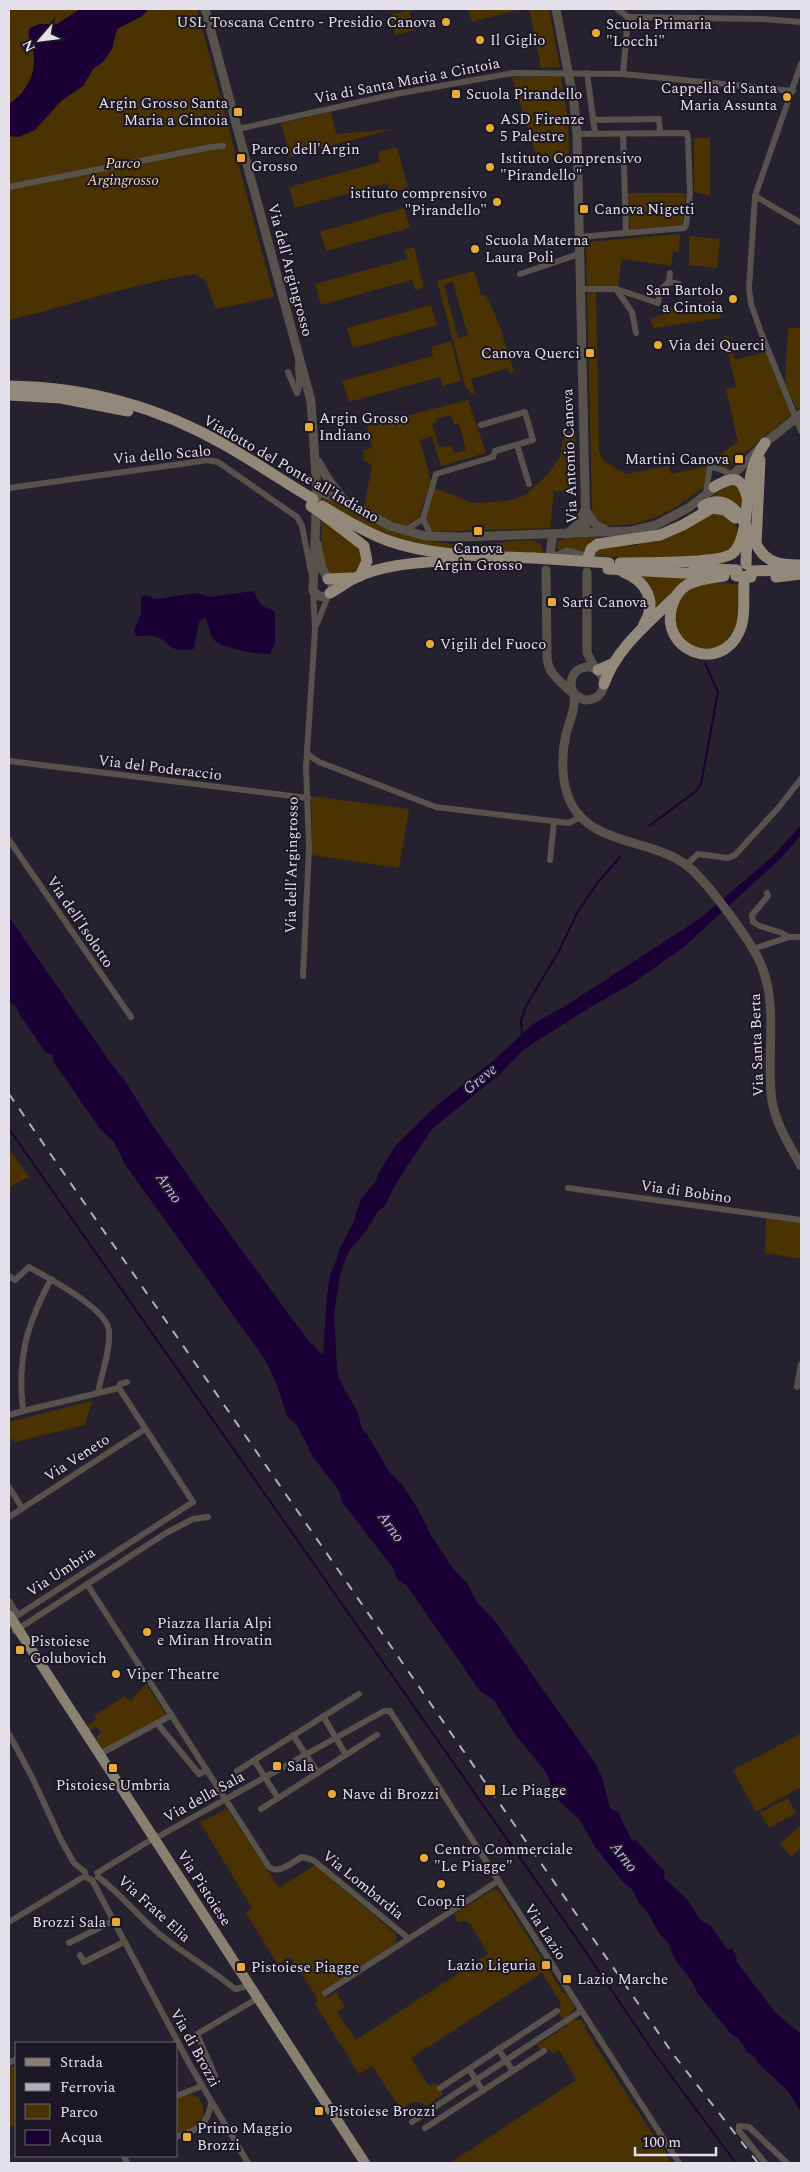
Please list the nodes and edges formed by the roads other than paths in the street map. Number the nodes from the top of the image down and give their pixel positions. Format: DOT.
graph roads {
  1 [pos="205,9"];
  2 [pos="556,9"];
  3 [pos="617,9"];
  4 [pos="628,16"];
  5 [pos="801,22"];
  6 [pos="801,64"];
  7 [pos="568,72"];
  8 [pos="587,73"];
  9 [pos="624,74"];
  10 [pos="793,91"];
  11 [pos="593,120"];
  12 [pos="238,130"];
  13 [pos="595,133"];
  14 [pos="660,133"];
  15 [pos="577,134"];
  16 [pos="623,134"];
  17 [pos="223,146"];
  18 [pos="9,187"];
  19 [pos="755,196"];
  20 [pos="801,223"];
  21 [pos="626,233"];
  22 [pos="579,238"];
  23 [pos="579,254"];
  24 [pos="520,274"];
  25 [pos="670,274"];
  26 [pos="669,282"];
  27 [pos="580,289"];
  28 [pos="616,289"];
  29 [pos="680,294"];
  30 [pos="636,333"];
  31 [pos="299,358"];
  32 [pos="288,372"];
  33 [pos="9,386"];
  34 [pos="9,395"];
  35 [pos="90,398"];
  36 [pos="799,417"];
  37 [pos="481,425"];
  38 [pos="801,431"];
  39 [pos="768,441"];
  40 [pos="517,445"];
  41 [pos="315,454"];
  42 [pos="726,472"];
  43 [pos="317,480"];
  44 [pos="529,484"];
  45 [pos="9,488"];
  46 [pos="710,490"];
  47 [pos="337,492"];
  48 [pos="748,500"];
  49 [pos="345,501"];
  50 [pos="317,503"];
  51 [pos="586,510"];
  52 [pos="422,519"];
  53 [pos="746,521"];
  54 [pos="404,531"];
  55 [pos="586,533"];
  56 [pos="611,533"];
  57 [pos="741,533"];
  58 [pos="543,534"];
  59 [pos="553,534"];
  60 [pos="567,534"];
  61 [pos="432,537"];
  62 [pos="643,538"];
  63 [pos="316,544"];
  64 [pos="756,544"];
  65 [pos="550,555"];
  66 [pos="588,558"];
  67 [pos="454,560"];
  68 [pos="534,561"];
  69 [pos="613,566"];
  70 [pos="801,566"];
  71 [pos="548,570"];
  72 [pos="587,572"];
  73 [pos="744,574"];
  74 [pos="801,574"];
  75 [pos="724,576"];
  76 [pos="314,577"];
  77 [pos="358,577"];
  78 [pos="327,578"];
  79 [pos="313,591"];
  80 [pos="329,594"];
  81 [pos="675,597"];
  82 [pos="315,630"];
  83 [pos="641,630"];
  84 [pos="587,653"];
  85 [pos="614,663"];
  86 [pos="596,669"];
  87 [pos="577,671"];
  88 [pos="552,673"];
  89 [pos="604,684"];
  90 [pos="573,692"];
  91 [pos="589,700"];
  92 [pos="569,726"];
  93 [pos="308,754"];
  94 [pos="9,761"];
  95 [pos="801,779"];
  96 [pos="308,798"];
  97 [pos="580,817"];
  98 [pos="554,822"];
  99 [pos="9,840"];
  100 [pos="550,860"];
  101 [pos="686,864"];
  102 [pos="767,893"];
  103 [pos="788,937"];
  104 [pos="801,937"];
  105 [pos="753,949"];
  106 [pos="303,976"];
  107 [pos="131,1017"];
  108 [pos="801,1166"];
  109 [pos="568,1188"];
  110 [pos="801,1220"];
  111 [pos="9,1276"];
  112 [pos="51,1280"];
  113 [pos="801,1364"];
  114 [pos="127,1382"];
  115 [pos="797,1387"];
  116 [pos="119,1388"];
  117 [pos="98,1393"];
  118 [pos="23,1411"];
  119 [pos="9,1415"];
  120 [pos="145,1429"];
  121 [pos="9,1487"];
  122 [pos="22,1508"];
  123 [pos="9,1517"];
  124 [pos="208,1517"];
  125 [pos="111,1554"];
  126 [pos="117,1564"];
  127 [pos="87,1584"];
  128 [pos="9,1601"];
  129 [pos="15,1620"];
  130 [pos="30,1621"];
  131 [pos="359,1694"];
  132 [pos="392,1714"];
  133 [pos="172,1715"];
  134 [pos="323,1716"];
  135 [pos="157,1723"];
  136 [pos="9,1734"];
  137 [pos="293,1735"];
  138 [pos="376,1735"];
  139 [pos="336,1737"];
  140 [pos="100,1754"];
  141 [pos="306,1754"];
  142 [pos="346,1755"];
  143 [pos="254,1760"];
  144 [pos="207,1770"];
  145 [pos="237,1771"];
  146 [pos="318,1773"];
  147 [pos="265,1777"];
  148 [pos="278,1798"];
  149 [pos="226,1799"];
  150 [pos="261,1809"];
  151 [pos="152,1840"];
  152 [pos="85,1874"];
  153 [pos="96,1877"];
  154 [pos="498,1881"];
  155 [pos="9,1922"];
  156 [pos="113,1922"];
  157 [pos="408,1938"];
  158 [pos="124,1942"];
  159 [pos="69,1943"];
  160 [pos="80,1955"];
  161 [pos="244,1987"];
  162 [pos="325,1993"];
  163 [pos="253,2001"];
  164 [pos="557,2011"];
  165 [pos="581,2011"];
  166 [pos="526,2031"];
  167 [pos="534,2042"];
  168 [pos="498,2050"];
  169 [pos="544,2051"];
  170 [pos="506,2061"];
  171 [pos="469,2069"];
  172 [pos="513,2071"];
  173 [pos="216,2076"];
  174 [pos="476,2080"];
  175 [pos="202,2086"];
  176 [pos="440,2088"];
  177 [pos="483,2091"];
  178 [pos="178,2095"];
  179 [pos="447,2099"];
  180 [pos="211,2103"];
  181 [pos="454,2109"];
  182 [pos="412,2122"];
  183 [pos="425,2128"];
  184 [pos="178,2137"];
  185 [pos="677,2162"];
  186 [pos="248,2163"];
  187 [pos="358,2163"];
  188 [pos="365,2163"];
  189 [pos="765,2163"];
  190 [pos="787,2163"];
  1 -- 12 [label="street, Via dell'Argingrosso"];
  2 -- 7 [label="street, Via Antonio Canova"];
  3 -- 4 [label="street"];
  4 -- 5 [label="street"];
  4 -- 9 [label="street"];
  6 -- 10 [label="street"];
  7 -- 8 [label="street, Via di Santa Maria a Cintoia"];
  7 -- 12 [label="street, Via di Santa Maria a Cintoia"];
  7 -- 15 [label="street, Via Antonio Canova"];
  8 -- 9 [label="street, Via di Santa Maria a Cintoia"];
  8 -- 11 [label="street"];
  9 -- 10 [label="street, Via di Santa Maria a Cintoia"];
  10 -- 19 [label="street"];
  11 -- 13 [label="street"];
  11 -- 14 [label="street"];
  12 -- 31 [label="street, Via dell'Argingrosso"];
  13 -- 15 [label="street"];
  13 -- 16 [label="street"];
  14 -- 16 [label="street"];
  14 -- 21 [label="street"];
  15 -- 22 [label="street, Via Antonio Canova"];
  16 -- 21 [label="street"];
  17 -- 18 [label="street"];
  19 -- 20 [label="street"];
  19 -- 36 [label="street"];
  21 -- 22 [label="street"];
  22 -- 23 [label="street, Via Antonio Canova"];
  23 -- 24 [label="street"];
  23 -- 27 [label="street, Via Antonio Canova"];
  25 -- 26 [label="street"];
  26 -- 28 [label="street"];
  26 -- 29 [label="street"];
  27 -- 28 [label="street"];
  27 -- 51 [label="street, Via Antonio Canova"];
  28 -- 30 [label="street"];
  31 -- 32 [label="street"];
  31 -- 41 [label="street, Via dell'Argingrosso"];
  33 -- 35 [label="highway, Viadotto del Ponte all'Indiano"];
  34 -- 35 [label="highway, Viadotto del Ponte all'Indiano"];
  35 -- 50 [label="highway, Viadotto del Ponte all'Indiano"];
  36 -- 38 [label="street"];
  36 -- 39 [label="street"];
  37 -- 40 [label="street"];
  39 -- 42 [label="street"];
  39 -- 46 [label="street"];
  39 -- 48 [label="highway"];
  39 -- 64 [label="highway"];
  40 -- 44 [label="street"];
  40 -- 52 [label="street"];
  41 -- 43 [label="street, Via dell'Argingrosso"];
  41 -- 47 [label="street, Via Antonio Canova"];
  42 -- 46 [label="street"];
  42 -- 46 [label="street"];
  43 -- 47 [label="street, Via Antonio Canova"];
  43 -- 50 [label="street, Via dell'Argingrosso"];
  45 -- 76 [label="street, Via dello Scalo"];
  46 -- 48 [label="highway"];
  46 -- 56 [label="street"];
  47 -- 49 [label="street, Via Antonio Canova"];
  48 -- 53 [label="highway"];
  49 -- 50 [label="street, Via Antonio Canova"];
  49 -- 54 [label="street, Via Antonio Canova"];
  50 -- 63 [label="street, Via dell'Argingrosso"];
  50 -- 67 [label="highway, Viadotto del Ponte all'Indiano"];
  50 -- 68 [label="highway, Viadotto del Ponte all'Indiano"];
  50 -- 77 [label="highway"];
  51 -- 55 [label="street, Via Antonio Canova"];
  51 -- 56 [label="street"];
  51 -- 60 [label="street"];
  52 -- 54 [label="street"];
  52 -- 61 [label="street"];
  53 -- 57 [label="highway"];
  53 -- 73 [label="highway"];
  54 -- 61 [label="street, Via Antonio Canova"];
  55 -- 56 [label="street"];
  55 -- 60 [label="street, Via Antonio Canova"];
  57 -- 62 [label="highway"];
  57 -- 69 [label="highway"];
  58 -- 59 [label="street, Via Antonio Canova"];
  58 -- 61 [label="street, Via Antonio Canova"];
  58 -- 65 [label="street"];
  59 -- 60 [label="street, Via Antonio Canova"];
  59 -- 65 [label="street"];
  62 -- 64 [label="highway, bridge"];
  62 -- 66 [label="highway"];
  63 -- 76 [label="street, Via dell'Argingrosso"];
  63 -- 78 [label="street, Via dell'Argingrosso"];
  64 -- 70 [label="highway"];
  65 -- 66 [label="street"];
  67 -- 68 [label="highway, Viadotto del Ponte all'Indiano"];
  67 -- 77 [label="highway"];
  68 -- 69 [label="highway, Viadotto del Ponte all'Indiano, bridge"];
  69 -- 73 [label="highway, Viadotto del Ponte all'Indiano"];
  69 -- 75 [label="highway, Viadotto del Ponte all'Indiano"];
  69 -- 83 [label="highway"];
  70 -- 73 [label="highway, Viadotto del Ponte all'Indiano"];
  71 -- 88 [label="street"];
  72 -- 84 [label="street"];
  73 -- 74 [label="highway, Viadotto del Ponte all'Indiano"];
  73 -- 75 [label="highway, Viadotto del Ponte all'Indiano"];
  73 -- 81 [label="highway"];
  75 -- 81 [label="highway"];
  76 -- 78 [label="street"];
  76 -- 79 [label="street, Via dell'Argingrosso"];
  77 -- 78 [label="highway"];
  77 -- 80 [label="highway"];
  78 -- 80 [label="street, Via dell'Argingrosso"];
  79 -- 80 [label="street"];
  79 -- 82 [label="street, Via dell'Argingrosso"];
  80 -- 82 [label="street, Via dell'Argingrosso"];
  81 -- 83 [label="highway"];
  82 -- 93 [label="street, Via dell'Argingrosso"];
  83 -- 85 [label="highway"];
  84 -- 86 [label="street"];
  84 -- 87 [label="street"];
  85 -- 86 [label="highway"];
  85 -- 89 [label="highway"];
  86 -- 87 [label="street"];
  86 -- 89 [label="street"];
  87 -- 88 [label="street"];
  87 -- 90 [label="street"];
  88 -- 90 [label="street"];
  89 -- 91 [label="street"];
  90 -- 91 [label="street"];
  90 -- 92 [label="street"];
  91 -- 92 [label="street"];
  92 -- 97 [label="street"];
  93 -- 96 [label="street, Via dell'Argingrosso"];
  93 -- 98 [label="street"];
  94 -- 96 [label="street, Via del Poderaccio"];
  95 -- 101 [label="street"];
  96 -- 106 [label="street, Via dell'Argingrosso"];
  97 -- 98 [label="street"];
  97 -- 101 [label="street, Via Santa Berta"];
  98 -- 100 [label="street"];
  99 -- 107 [label="street, Via dell'Isolotto"];
  101 -- 105 [label="street, Via Santa Berta"];
  102 -- 103 [label="street"];
  103 -- 104 [label="street"];
  103 -- 105 [label="street"];
  105 -- 108 [label="street, Via Santa Berta"];
  109 -- 110 [label="street, Via di Bobino"];
  111 -- 112 [label="street"];
  112 -- 117 [label="street"];
  112 -- 118 [label="street"];
  113 -- 115 [label="street"];
  114 -- 116 [label="street"];
  116 -- 117 [label="street"];
  116 -- 120 [label="street"];
  117 -- 118 [label="street"];
  118 -- 119 [label="street"];
  120 -- 122 [label="street, Via Veneto"];
  120 -- 125 [label="street, Via Umbria"];
  121 -- 122 [label="street"];
  122 -- 123 [label="street, Via Veneto"];
  124 -- 126 [label="street"];
  125 -- 126 [label="street, Via Umbria"];
  125 -- 129 [label="street, Via Umbria"];
  126 -- 127 [label="street"];
  127 -- 130 [label="street"];
  127 -- 133 [label="street, Via Lombardia"];
  128 -- 129 [label="street, Via Pistoiese"];
  129 -- 130 [label="street"];
  129 -- 130 [label="street, Via Umbria"];
  129 -- 140 [label="main road, Via Pistoiese"];
  129 -- 151 [label="main road, Via Pistoiese"];
  131 -- 134 [label="street, Via della Sala"];
  132 -- 139 [label="street, Via della Sala"];
  132 -- 154 [label="street, Via Lazio"];
  133 -- 135 [label="street"];
  133 -- 144 [label="street, Via Lombardia"];
  134 -- 137 [label="street, Via della Sala"];
  134 -- 139 [label="street"];
  135 -- 140 [label="street"];
  135 -- 144 [label="street"];
  136 -- 152 [label="street"];
  137 -- 141 [label="street"];
  137 -- 143 [label="street, Via della Sala"];
  138 -- 142 [label="street"];
  139 -- 141 [label="street, Via della Sala"];
  139 -- 142 [label="street"];
  140 -- 151 [label="main road, Via Pistoiese"];
  141 -- 146 [label="street"];
  141 -- 147 [label="street, Via della Sala"];
  142 -- 146 [label="street"];
  143 -- 145 [label="street, Via della Sala"];
  143 -- 147 [label="street, Via della Sala"];
  144 -- 149 [label="street, Via Lombardia"];
  146 -- 148 [label="street"];
  147 -- 148 [label="street, Via della Sala"];
  147 -- 149 [label="street, Via della Sala"];
  148 -- 150 [label="street"];
  149 -- 151 [label="street, Via della Sala"];
  149 -- 157 [label="street, Via Lombardia"];
  151 -- 153 [label="street, Via della Sala"];
  151 -- 161 [label="main road, Via Pistoiese"];
  151 -- 188 [label="main road, Via Pistoiese"];
  152 -- 153 [label="street"];
  152 -- 155 [label="street"];
  153 -- 156 [label="street, Via di Brozzi"];
  153 -- 161 [label="street, Via Frate Elia"];
  154 -- 157 [label="street"];
  154 -- 165 [label="street, Via Lazio"];
  156 -- 158 [label="street, Via di Brozzi"];
  156 -- 159 [label="street"];
  157 -- 162 [label="street"];
  158 -- 160 [label="street"];
  158 -- 175 [label="street, Via di Brozzi"];
  161 -- 163 [label="main road, Via Pistoiese"];
  163 -- 173 [label="street"];
  163 -- 187 [label="main road, Via Pistoiese"];
  164 -- 166 [label="street"];
  165 -- 167 [label="street"];
  165 -- 185 [label="street, Via Lazio"];
  166 -- 167 [label="street"];
  166 -- 168 [label="street"];
  167 -- 170 [label="street"];
  168 -- 170 [label="street"];
  168 -- 171 [label="street"];
  169 -- 172 [label="street"];
  170 -- 172 [label="street"];
  170 -- 174 [label="street"];
  171 -- 174 [label="street"];
  171 -- 176 [label="street"];
  172 -- 177 [label="street"];
  174 -- 177 [label="street"];
  174 -- 179 [label="street"];
  175 -- 178 [label="street"];
  175 -- 180 [label="street, Via di Brozzi"];
  177 -- 181 [label="street"];
  179 -- 181 [label="street"];
  179 -- 182 [label="street"];
  180 -- 184 [label="street"];
  180 -- 186 [label="street, Via di Brozzi"];
  181 -- 183 [label="street"];
  189 -- 190 [label="street"];
}
